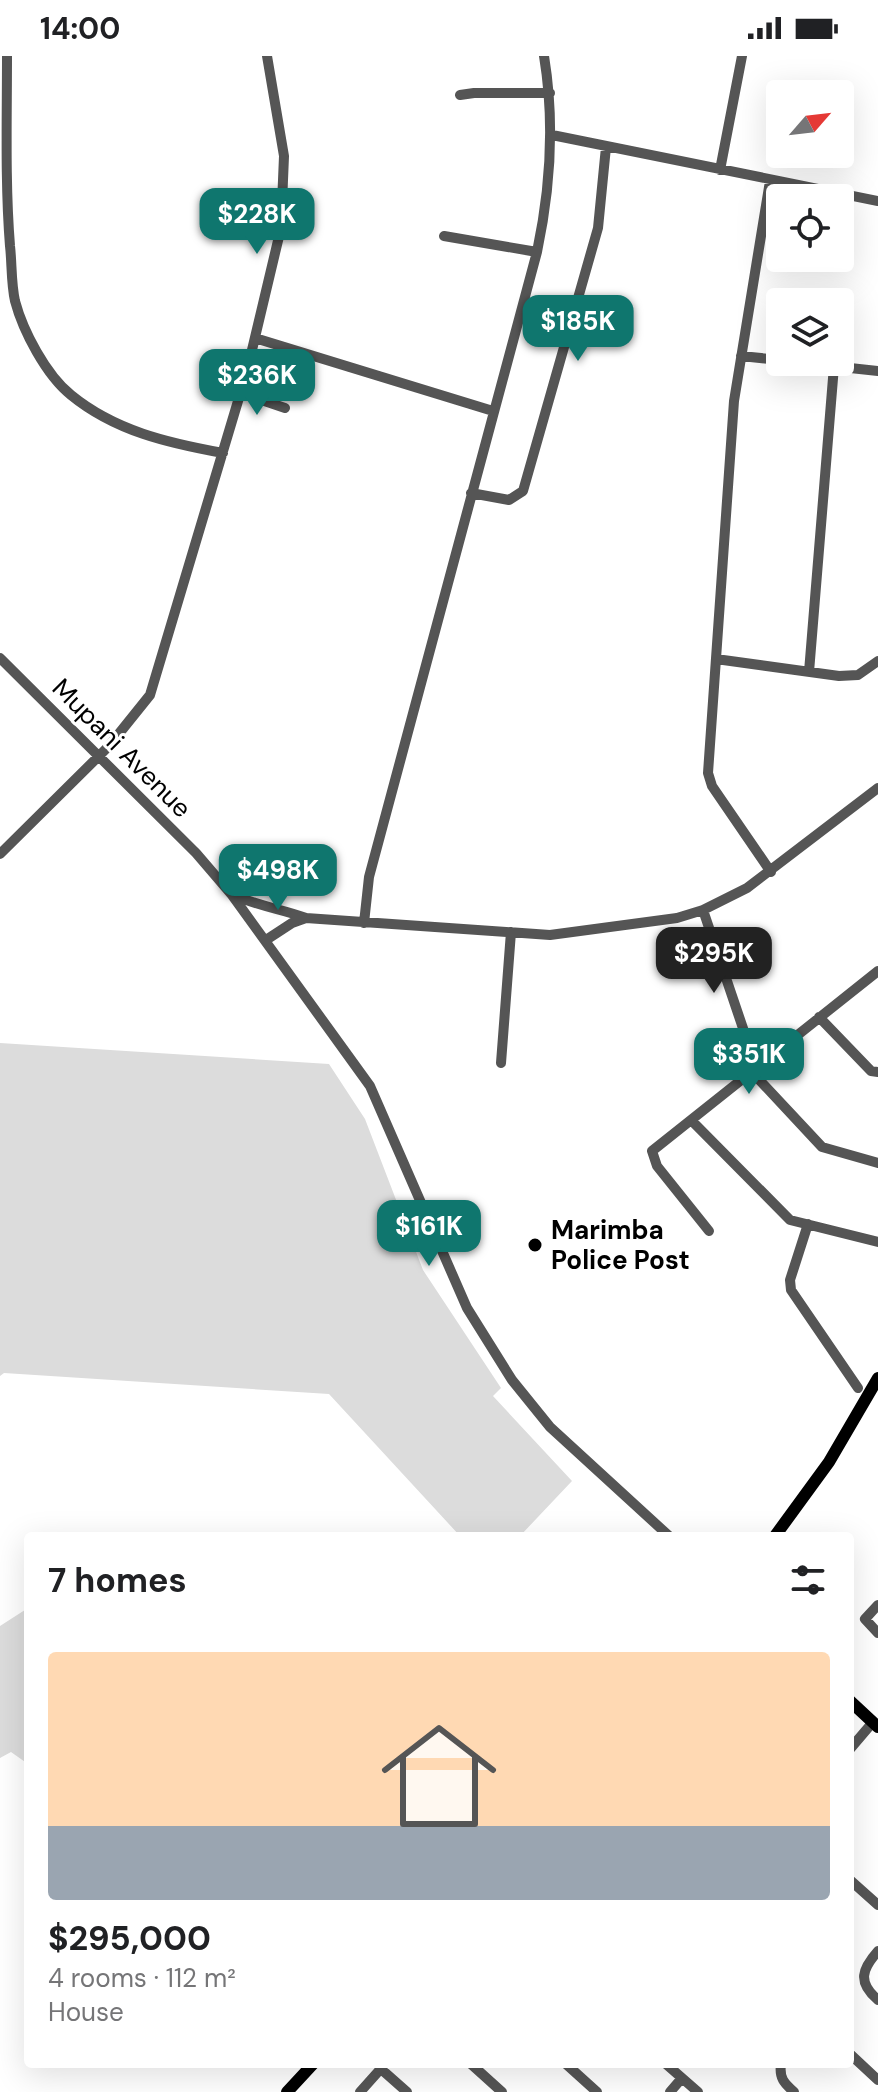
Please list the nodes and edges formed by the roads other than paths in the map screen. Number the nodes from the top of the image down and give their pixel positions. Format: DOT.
graph roads {
  1 [pos="7,56"];
  2 [pos="267,56"];
  3 [pos="544,56"];
  4 [pos="742,56"];
  5 [pos="550,93"];
  6 [pos="460,95"];
  7 [pos="552,135"];
  8 [pos="606,147"];
  9 [pos="720,170"];
  10 [pos="770,181"];
  11 [pos="878,201"];
  12 [pos="4,207"];
  13 [pos="444,236"];
  14 [pos="537,252"];
  15 [pos="255,338"];
  16 [pos="741,356"];
  17 [pos="766,359"];
  18 [pos="854,368"];
  19 [pos="878,371"];
  20 [pos="833,376"];
  21 [pos="241,393"];
  22 [pos="285,408"];
  23 [pos="493,411"];
  24 [pos="223,453"];
  25 [pos="471,493"];
  26 [pos="0,658"];
  27 [pos="716,659"];
  28 [pos="878,661"];
  29 [pos="809,672"];
  30 [pos="99,756"];
  31 [pos="878,788"];
  32 [pos="0,854"];
  33 [pos="771,872"];
  34 [pos="232,895"];
  35 [pos="703,910"];
  36 [pos="306,918"];
  37 [pos="364,923"];
  38 [pos="511,932"];
  39 [pos="266,940"];
  40 [pos="877,972"];
  41 [pos="819,1017"];
  42 [pos="501,1063"];
  43 [pos="756,1069"];
  44 [pos="878,1072"];
  45 [pos="691,1120"];
  46 [pos="878,1163"];
  47 [pos="808,1224"];
  48 [pos="709,1231"];
  49 [pos="878,1242"];
  50 [pos="878,1378"];
  51 [pos="858,1388"];
  52 [pos="665,1532"];
  53 [pos="778,1532"];
  54 [pos="878,1605"];
  55 [pos="878,1633"];
  56 [pos="854,1705"];
  57 [pos="876,1724"];
  58 [pos="854,1745"];
  59 [pos="854,1887"];
  60 [pos="878,1905"];
  61 [pos="878,1951"];
  62 [pos="878,2000"];
  63 [pos="854,2058"];
  64 [pos="309,2068"];
  65 [pos="381,2068"];
  66 [pos="385,2068"];
  67 [pos="475,2068"];
  68 [pos="570,2068"];
  69 [pos="671,2068"];
  70 [pos="781,2068"];
  71 [pos="682,2078"];
  72 [pos="878,2080"];
  73 [pos="287,2092"];
  74 [pos="360,2092"];
  75 [pos="407,2092"];
  76 [pos="502,2092"];
  77 [pos="597,2092"];
  78 [pos="670,2092"];
  79 [pos="698,2092"];
  80 [pos="794,2092"];
  1 -- 12 [label="street"];
  2 -- 15 [label="street"];
  3 -- 5 [label="street"];
  4 -- 9 [label="street"];
  5 -- 6 [label="street"];
  5 -- 7 [label="street"];
  7 -- 8 [label="street"];
  7 -- 14 [label="street"];
  8 -- 9 [label="street"];
  8 -- 25 [label="street"];
  9 -- 10 [label="street"];
  10 -- 11 [label="street"];
  10 -- 16 [label="street"];
  12 -- 24 [label="street"];
  13 -- 14 [label="street"];
  14 -- 23 [label="street"];
  15 -- 21 [label="street"];
  15 -- 23 [label="street"];
  16 -- 17 [label="street"];
  16 -- 27 [label="street"];
  18 -- 19 [label="street"];
  20 -- 29 [label="street"];
  21 -- 22 [label="street"];
  21 -- 24 [label="street"];
  23 -- 25 [label="street"];
  24 -- 30 [label="street"];
  25 -- 37 [label="street"];
  26 -- 30 [label="street, Mupani Avenue"];
  27 -- 29 [label="street"];
  27 -- 33 [label="street"];
  28 -- 29 [label="street"];
  30 -- 32 [label="street"];
  30 -- 34 [label="street, Mupani Avenue"];
  31 -- 33 [label="street"];
  33 -- 35 [label="street"];
  34 -- 36 [label="street"];
  34 -- 39 [label="street, Mupani Avenue"];
  35 -- 38 [label="street"];
  35 -- 43 [label="street"];
  36 -- 37 [label="street"];
  36 -- 39 [label="street"];
  37 -- 38 [label="street"];
  38 -- 42 [label="street"];
  39 -- 52 [label="street, Mupani Avenue"];
  40 -- 41 [label="street"];
  41 -- 43 [label="street"];
  41 -- 44 [label="street"];
  43 -- 45 [label="street"];
  43 -- 46 [label="street"];
  45 -- 47 [label="street"];
  45 -- 48 [label="street"];
  47 -- 49 [label="street"];
  47 -- 51 [label="street"];
  50 -- 53 [label="main road"];
  54 -- 55 [label="street"];
  56 -- 57 [label="main road"];
  57 -- 58 [label="street"];
  59 -- 60 [label="street"];
  61 -- 62 [label="street"];
  63 -- 72 [label="street"];
  64 -- 73 [label="main road"];
  65 -- 74 [label="street"];
  66 -- 75 [label="street"];
  67 -- 76 [label="street"];
  68 -- 77 [label="street"];
  69 -- 71 [label="street"];
  70 -- 80 [label="street"];
  71 -- 78 [label="street"];
  71 -- 79 [label="street"];
}
